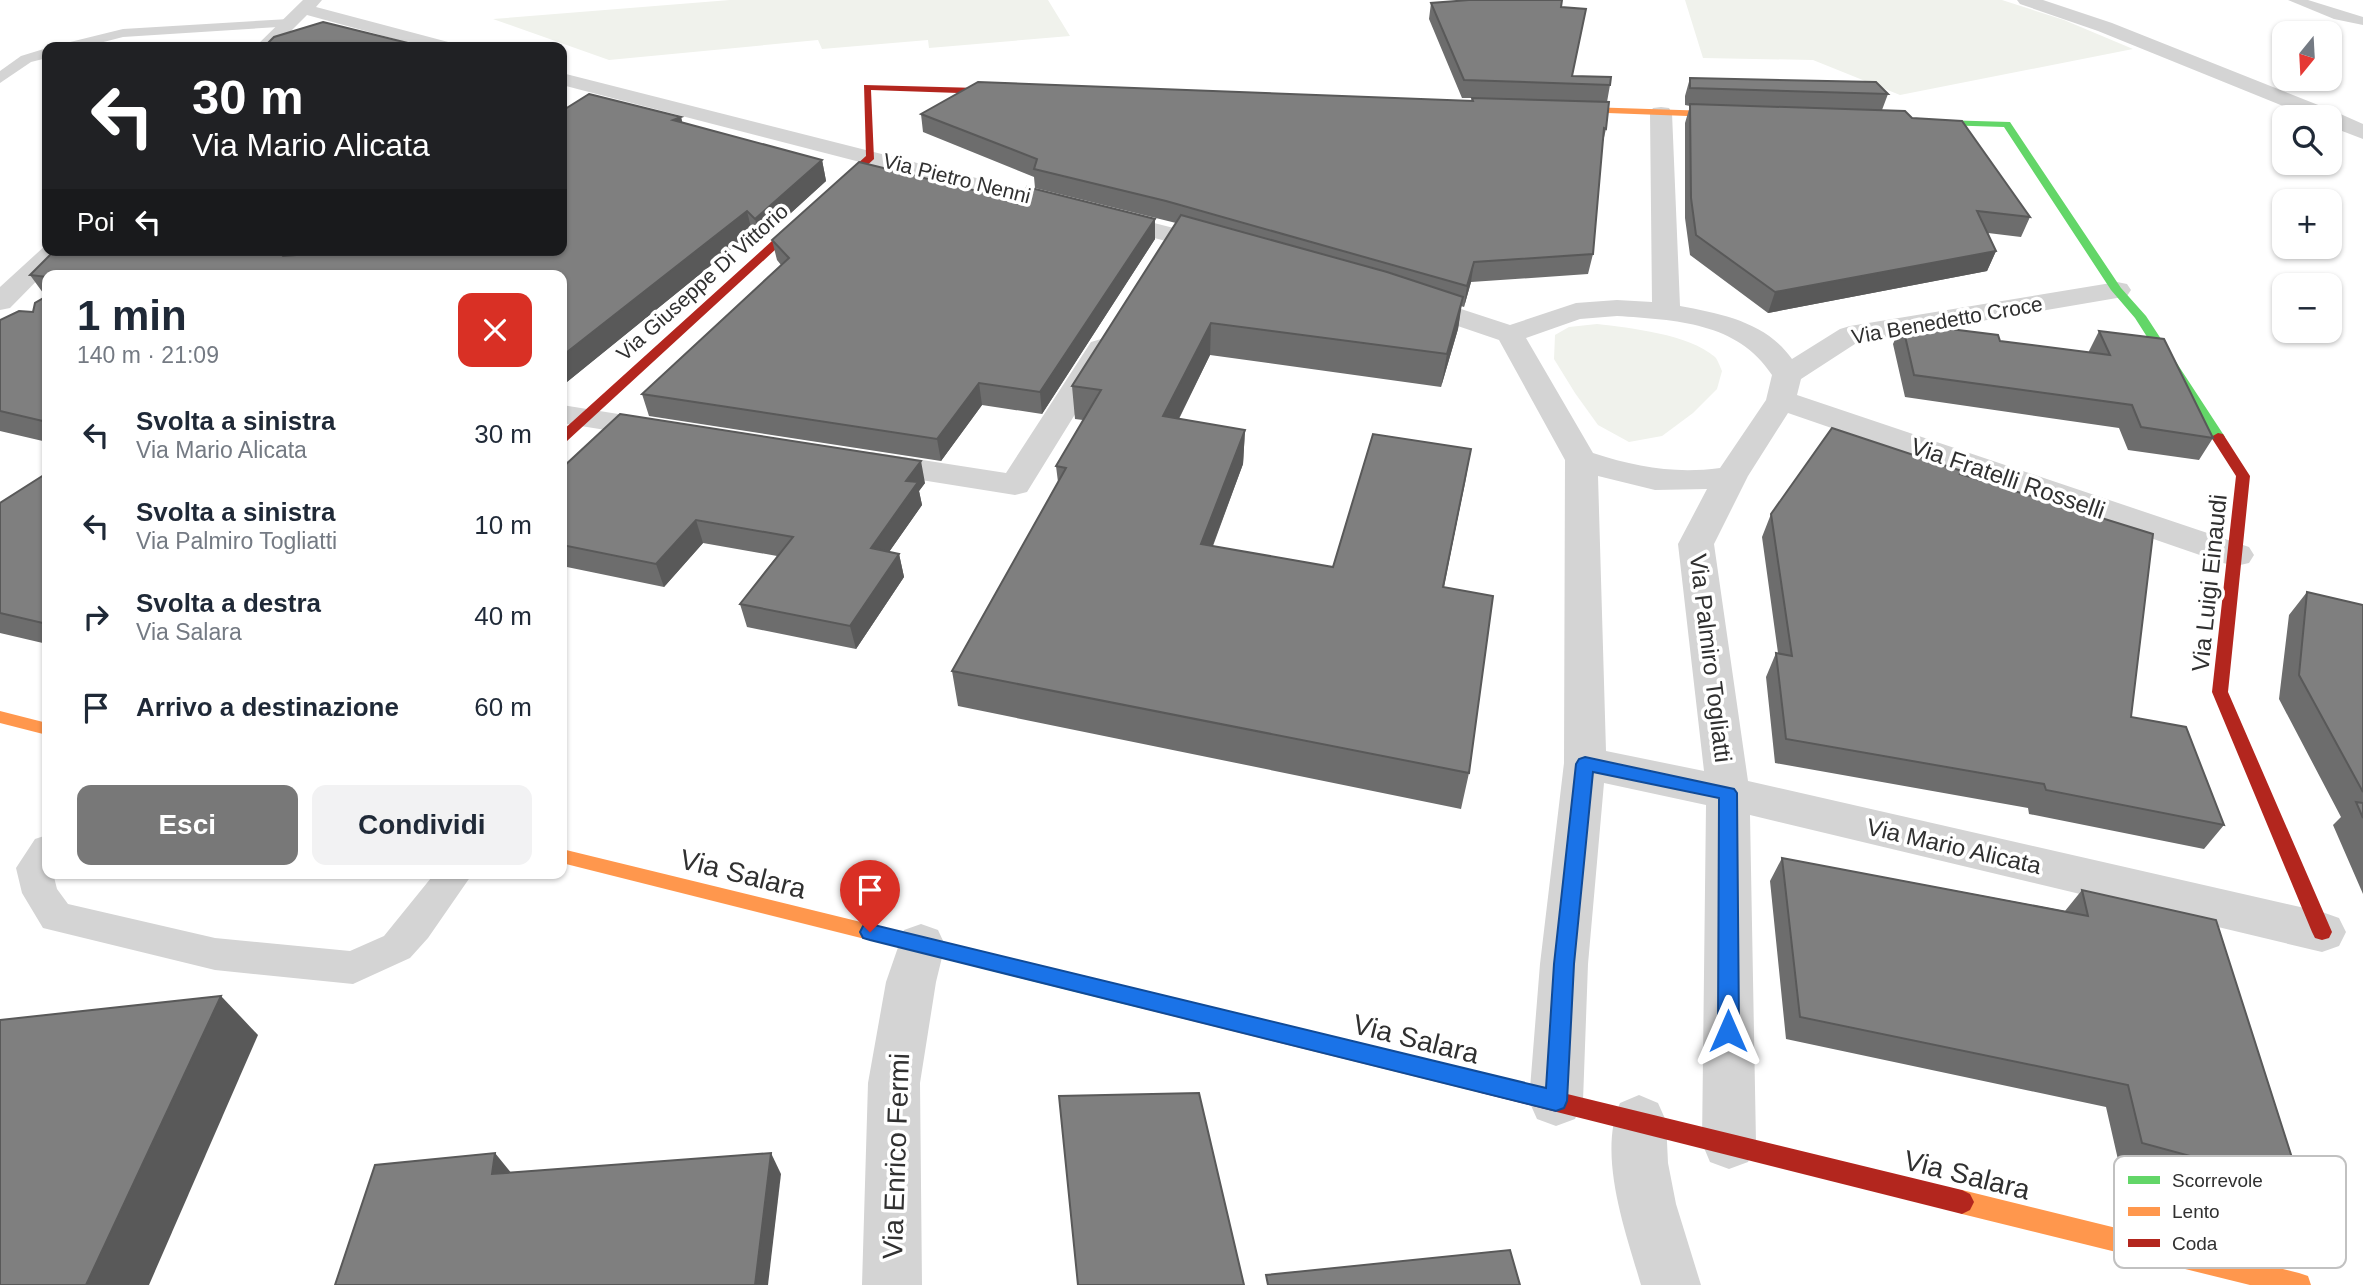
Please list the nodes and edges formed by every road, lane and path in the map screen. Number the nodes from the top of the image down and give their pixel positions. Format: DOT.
graph roads {
  1 [pos="2026,0"];
  2 [pos="2295,0"];
  3 [pos="308,4"];
  4 [pos="2363,21"];
  5 [pos="289,23"];
  6 [pos="87,42"];
  7 [pos="269,42"];
  8 [pos="429,42"];
  9 [pos="42,54"];
  10 [pos="0,78"];
  11 [pos="567,82"];
  12 [pos="1034,93"];
  13 [pos="2296,105"];
  14 [pos="1536,109"];
  15 [pos="1661,113"];
  16 [pos="1758,116"];
  17 [pos="1896,120"];
  18 [pos="2342,124"];
  19 [pos="2363,132"];
  20 [pos="871,156"];
  21 [pos="1239,252"];
  22 [pos="48,256"];
  23 [pos="2117,290"];
  24 [pos="1386,293"];
  25 [pos="0,302"];
  26 [pos="1666,311"];
  27 [pos="1115,325"];
  28 [pos="1510,334"];
  29 [pos="1784,388"];
  30 [pos="569,424"];
  31 [pos="692,435"];
  32 [pos="840,458"];
  33 [pos="1581,460"];
  34 [pos="1731,476"];
  35 [pos="2236,555"];
  36 [pos="0,717"];
  37 [pos="42,728"];
  38 [pos="1585,764"];
  39 [pos="1728,793"];
  40 [pos="42,856"];
  41 [pos="567,857"];
  42 [pos="451,879"];
  43 [pos="2322,932"];
  44 [pos="921,945"];
  45 [pos="1556,1101"];
  46 [pos="1639,1121"];
  47 [pos="1729,1143"];
  48 [pos="2114,1239"];
  49 [pos="2231,1268"];
  50 [pos="892,1285"];
  51 [pos="1671,1285"];
  52 [pos="2299,1285"];
  1 -- 13 [label="street"];
  2 -- 4 [label="lane"];
  3 -- 5 [label="street"];
  3 -- 8 [label="street"];
  5 -- 6 [label="lane"];
  5 -- 7 [label="street"];
  9 -- 10 [label="lane"];
  11 -- 20 [label="street, Via Pietro Nenni"];
  12 -- 20 [label="street"];
  14 -- 15 [label="street"];
  15 -- 16 [label="street"];
  15 -- 26 [label="street"];
  17 -- 23 [label="street, Via Luigi Einaudi"];
  18 -- 19 [label="street"];
  20 -- 21 [label="street, Via Pietro Nenni"];
  20 -- 30 [label="street, Via Giuseppe Di Vittorio"];
  22 -- 25 [label="street"];
  23 -- 29 [label="street, Via Benedetto Croce"];
  23 -- 35 [label="street, Via Luigi Einaudi"];
  24 -- 28 [label="street"];
  26 -- 28 [label="street"];
  26 -- 29 [label="street"];
  27 -- 32 [label="street"];
  28 -- 33 [label="street"];
  29 -- 34 [label="street, Via Palmiro Togliatti"];
  29 -- 35 [label="street, Via Fratelli Rosselli"];
  30 -- 31 [label="street"];
  33 -- 34 [label="street"];
  33 -- 38 [label="street"];
  34 -- 39 [label="street, Via Palmiro Togliatti"];
  35 -- 43 [label="street, Via Luigi Einaudi"];
  36 -- 37 [label="street"];
  38 -- 39 [label="street, Via Mario Alicata"];
  38 -- 45 [label="street"];
  39 -- 43 [label="street, Via Mario Alicata"];
  39 -- 47 [label="street, Via Palmiro Togliatti"];
  40 -- 42 [label="lane"];
  41 -- 44 [label="street, Via Salara"];
  44 -- 45 [label="street, Via Salara"];
  44 -- 50 [label="street, Via Enrico Fermi"];
  45 -- 46 [label="street, Via Salara"];
  46 -- 47 [label="street, Via Salara"];
  46 -- 51 [label="street"];
  47 -- 48 [label="street, Via Salara"];
  49 -- 52 [label="street, Via Salara"];
}
